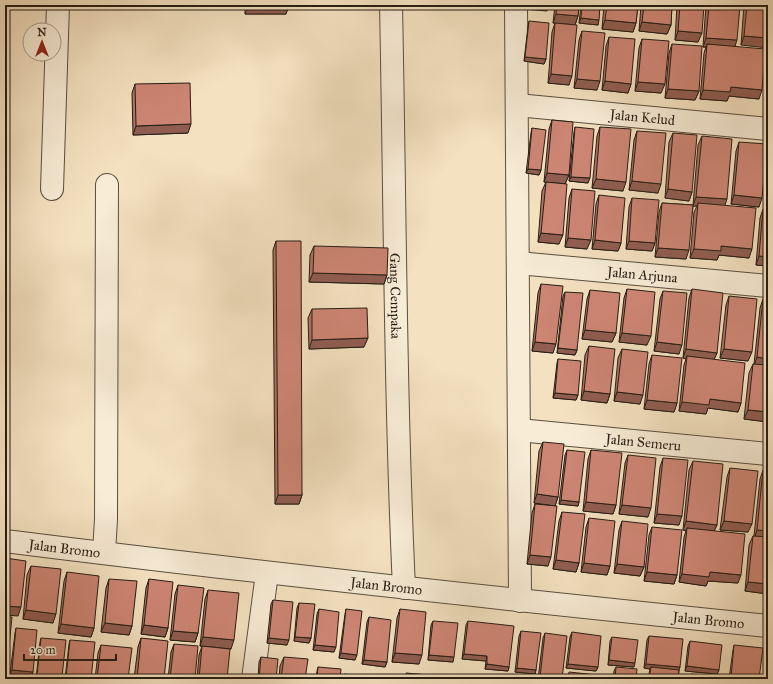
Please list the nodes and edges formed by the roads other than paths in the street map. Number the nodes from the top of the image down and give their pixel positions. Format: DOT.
graph roads {
  1 [pos="58,5"];
  2 [pos="391,5"];
  3 [pos="516,5"];
  4 [pos="517,105"];
  5 [pos="768,129"];
  6 [pos="107,185"];
  7 [pos="52,189"];
  8 [pos="518,263"];
  9 [pos="768,286"];
  10 [pos="519,430"];
  11 [pos="768,454"];
  12 [pos="5,541"];
  13 [pos="104,553"];
  14 [pos="267,573"];
  15 [pos="404,588"];
  16 [pos="520,601"];
  17 [pos="768,626"];
  18 [pos="252,679"];
  1 -- 7 [label="street"];
  2 -- 15 [label="street, Gang Cempaka"];
  3 -- 4 [label="street"];
  4 -- 5 [label="street, Jalan Kelud"];
  4 -- 8 [label="street"];
  6 -- 13 [label="street"];
  8 -- 9 [label="street, Jalan Arjuna"];
  8 -- 10 [label="street"];
  10 -- 11 [label="street, Jalan Semeru"];
  10 -- 16 [label="street"];
  12 -- 13 [label="street, Jalan Bromo"];
  13 -- 14 [label="street, Jalan Bromo"];
  14 -- 15 [label="street, Jalan Bromo"];
  14 -- 18 [label="street"];
  15 -- 16 [label="street, Jalan Bromo"];
  16 -- 17 [label="street, Jalan Bromo"];
}
